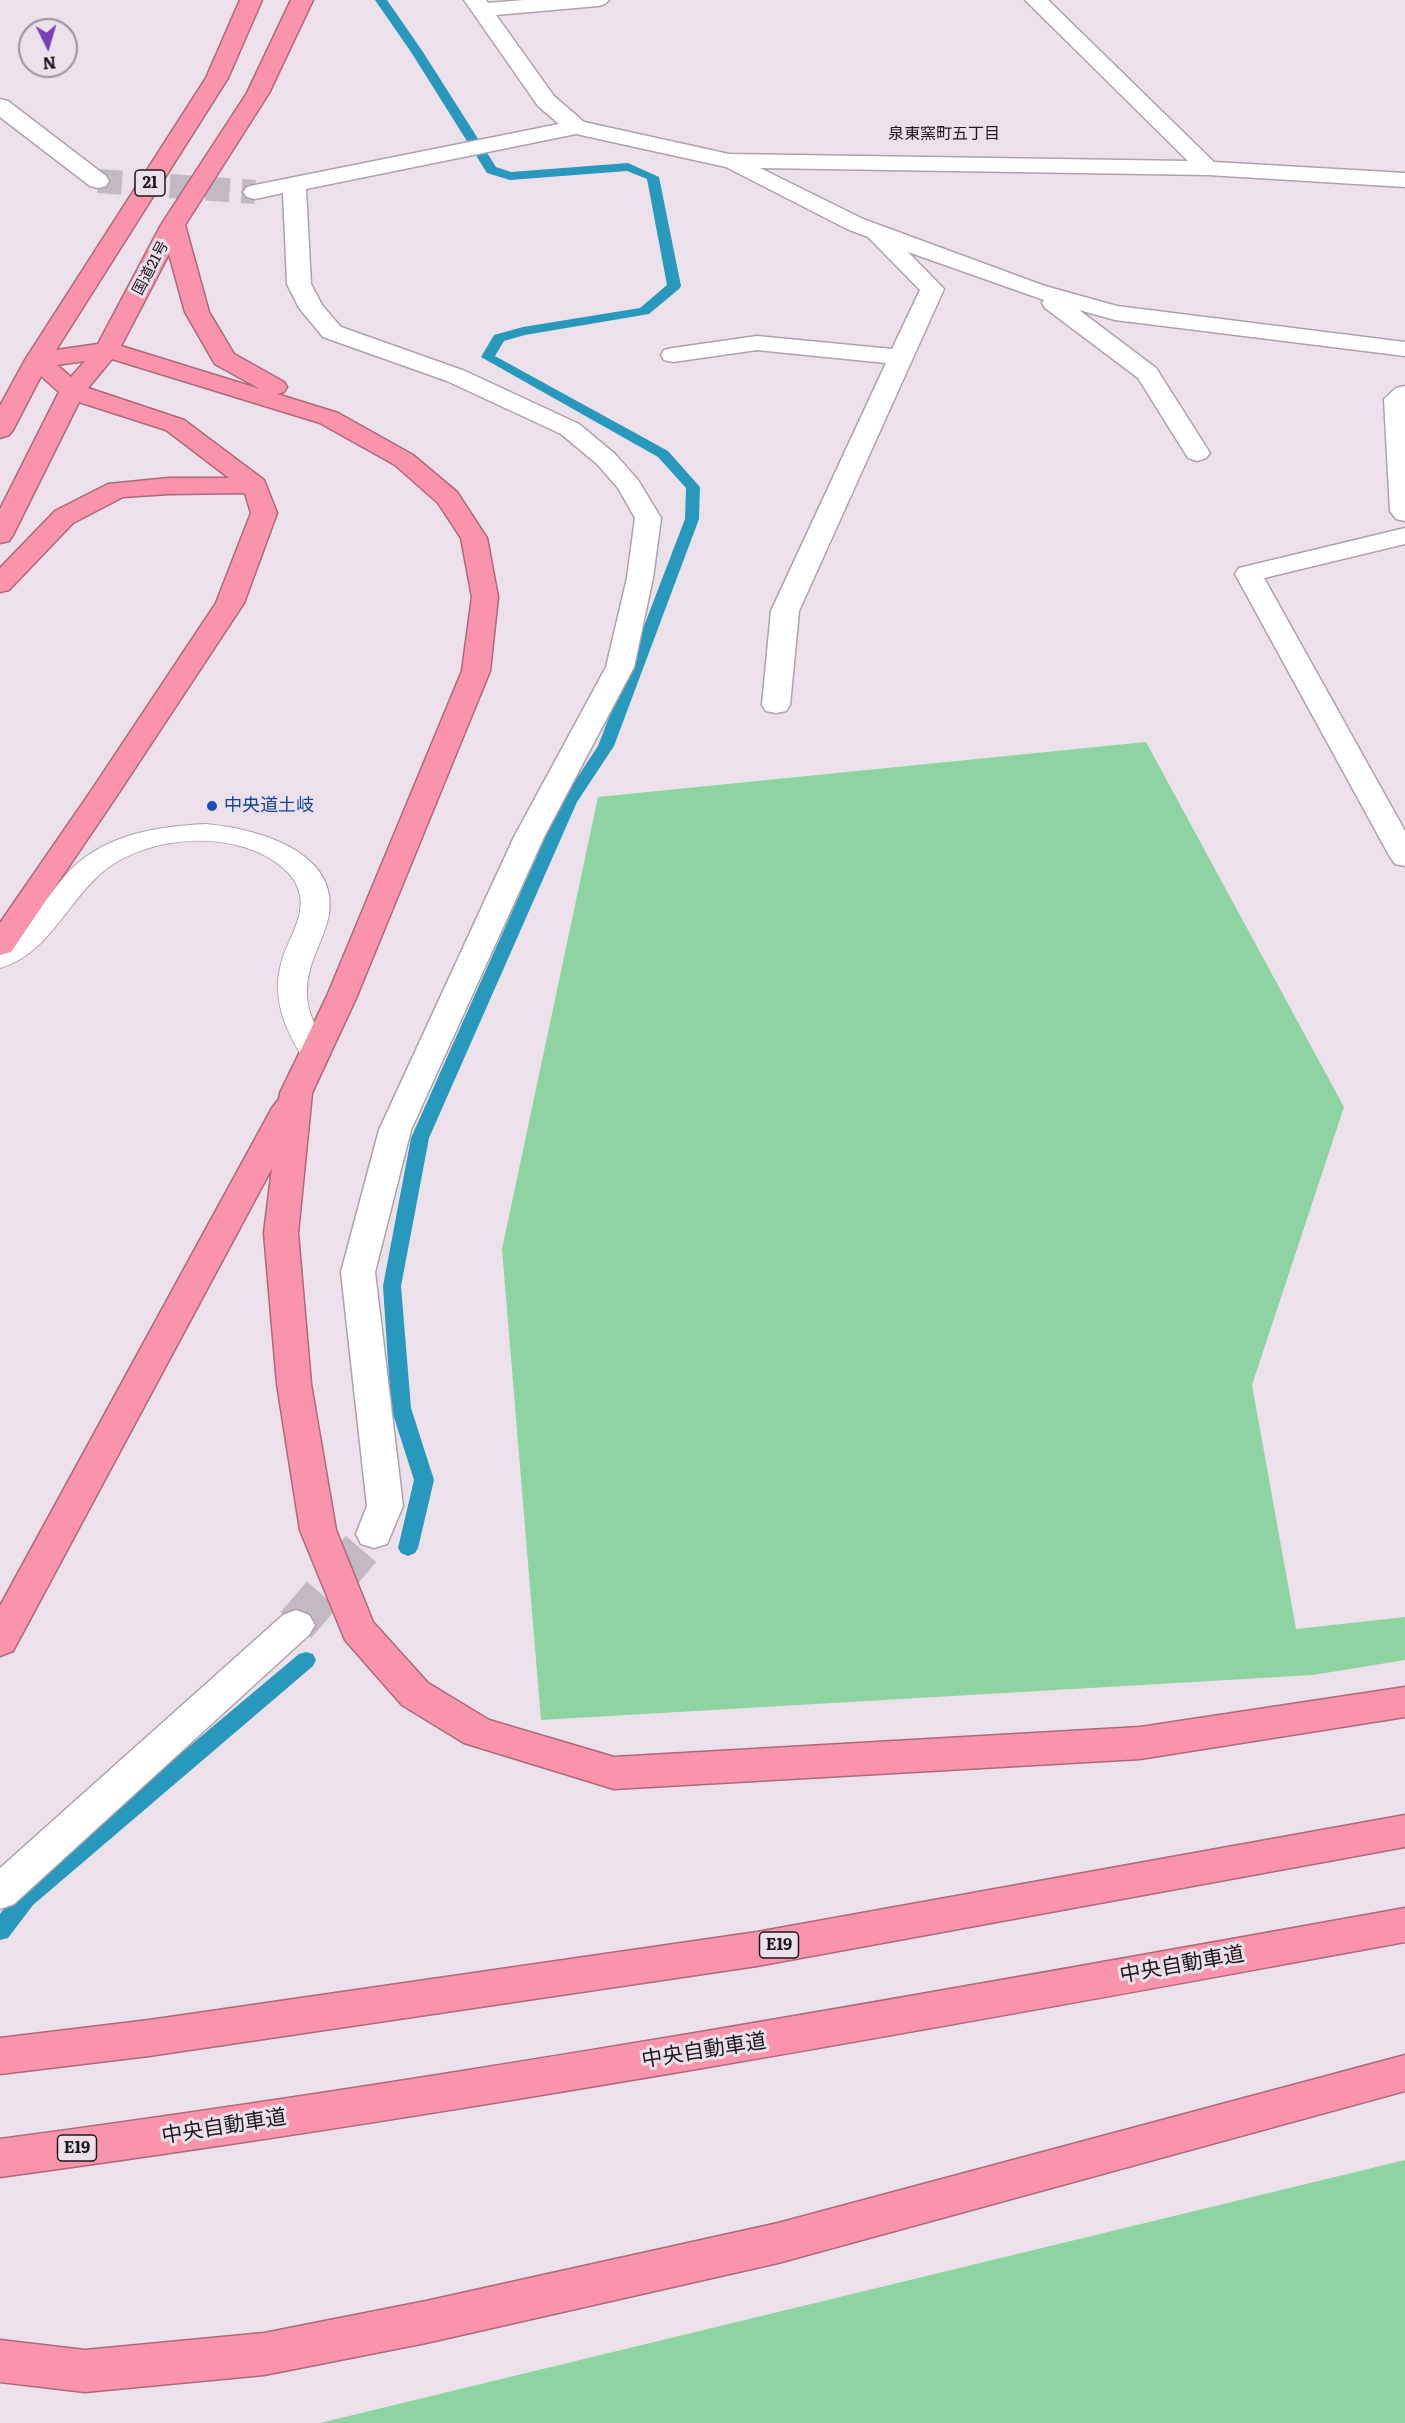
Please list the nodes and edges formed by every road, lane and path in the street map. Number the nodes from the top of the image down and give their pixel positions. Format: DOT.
graph roads {
  1 [pos="251,0"];
  2 [pos="302,0"];
  3 [pos="598,0"];
  4 [pos="1036,0"];
  5 [pos="478,5"];
  6 [pos="0,106"];
  7 [pos="576,127"];
  8 [pos="729,161"];
  9 [pos="1208,168"];
  10 [pos="1405,180"];
  11 [pos="98,181"];
  12 [pos="294,185"];
  13 [pos="255,192"];
  14 [pos="173,225"];
  15 [pos="872,230"];
  16 [pos="1037,291"];
  17 [pos="1405,349"];
  18 [pos="107,350"];
  19 [pos="673,355"];
  20 [pos="901,357"];
  21 [pos="37,360"];
  22 [pos="72,391"];
  23 [pos="1405,393"];
  24 [pos="329,418"];
  25 [pos="0,430"];
  26 [pos="1197,453"];
  27 [pos="255,485"];
  28 [pos="1405,513"];
  29 [pos="0,535"];
  30 [pos="1405,536"];
  31 [pos="0,584"];
  32 [pos="776,705"];
  33 [pos="1405,857"];
  34 [pos="0,945"];
  35 [pos="0,958"];
  36 [pos="315,1053"];
  37 [pos="296,1093"];
  38 [pos="374,1534"];
  39 [pos="296,1625"];
  40 [pos="0,1641"];
  41 [pos="1405,1702"];
  42 [pos="1405,1831"];
  43 [pos="0,1892"];
  44 [pos="1405,1924"];
  45 [pos="0,2056"];
  46 [pos="1405,2073"];
  47 [pos="0,2158"];
  48 [pos="0,2361"];
  1 -- 21 [label="highway, 21"];
  2 -- 14 [label="highway, 国道21号 / 21"];
  3 -- 5 [label="street"];
  4 -- 9 [label="street"];
  5 -- 7 [label="street"];
  6 -- 11 [label="street"];
  7 -- 8 [label="street"];
  7 -- 12 [label="street"];
  8 -- 9 [label="street"];
  8 -- 15 [label="street"];
  9 -- 10 [label="street"];
  12 -- 13 [label="street"];
  12 -- 38 [label="street"];
  14 -- 18 [label="highway, 国道21号 / 21"];
  14 -- 24 [label="highway"];
  15 -- 16 [label="street"];
  15 -- 20 [label="street"];
  16 -- 17 [label="street"];
  16 -- 26 [label="street"];
  18 -- 21 [label="highway"];
  18 -- 22 [label="highway, 国道21号 / 21"];
  18 -- 24 [label="highway"];
  19 -- 20 [label="street"];
  20 -- 32 [label="street"];
  21 -- 22 [label="highway"];
  21 -- 25 [label="highway, 21"];
  22 -- 27 [label="highway"];
  22 -- 29 [label="highway, 国道21号 / 21"];
  23 -- 28 [label="street"];
  24 -- 36 [label="highway"];
  27 -- 31 [label="highway"];
  27 -- 34 [label="highway"];
  30 -- 33 [label="street"];
  35 -- 36 [label="lane"];
  36 -- 37 [label="highway"];
  37 -- 40 [label="highway"];
  37 -- 41 [label="highway"];
  39 -- 43 [label="street"];
  42 -- 45 [label="highway, E19"];
  44 -- 47 [label="highway, 中央自動車道 / E19"];
  46 -- 48 [label="highway"];
}
